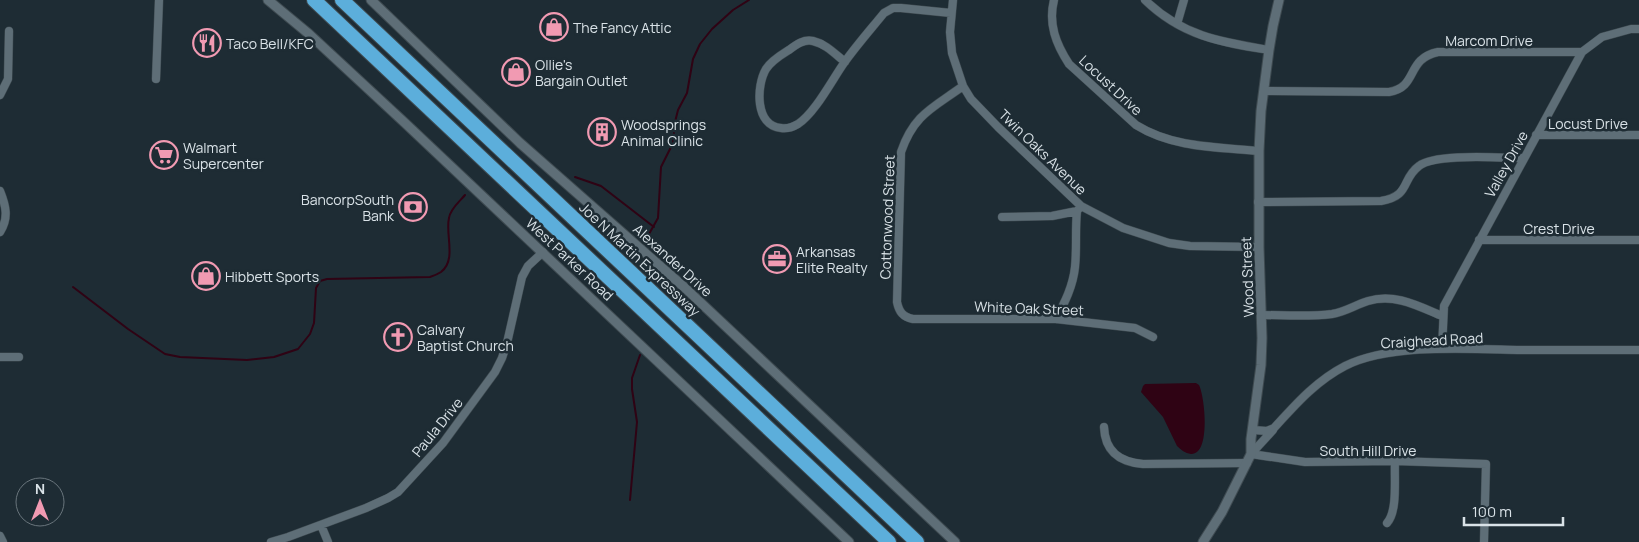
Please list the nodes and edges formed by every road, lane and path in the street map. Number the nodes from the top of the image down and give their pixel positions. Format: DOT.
graph roads {
  1 [pos="159,0"];
  2 [pos="268,0"];
  3 [pos="314,0"];
  4 [pos="342,0"];
  5 [pos="371,0"];
  6 [pos="953,0"];
  7 [pos="1054,0"];
  8 [pos="1144,0"];
  9 [pos="1184,0"];
  10 [pos="1279,0"];
  11 [pos="951,13"];
  12 [pos="1177,24"];
  13 [pos="1639,29"];
  14 [pos="9,31"];
  15 [pos="1269,50"];
  16 [pos="1582,52"];
  17 [pos="845,62"];
  18 [pos="156,79"];
  19 [pos="963,86"];
  20 [pos="1265,91"];
  21 [pos="0,95"];
  22 [pos="1536,135"];
  23 [pos="1639,135"];
  24 [pos="1259,151"];
  25 [pos="1523,158"];
  26 [pos="0,191"];
  27 [pos="1258,202"];
  28 [pos="1079,209"];
  29 [pos="1002,218"];
  30 [pos="0,232"];
  31 [pos="1479,240"];
  32 [pos="1639,240"];
  33 [pos="1259,247"];
  34 [pos="543,252"];
  35 [pos="902,315"];
  36 [pos="1262,315"];
  37 [pos="1442,316"];
  38 [pos="1056,319"];
  39 [pos="1153,337"];
  40 [pos="1442,349"];
  41 [pos="1639,350"];
  42 [pos="0,357"];
  43 [pos="19,357"];
  44 [pos="1104,427"];
  45 [pos="1274,428"];
  46 [pos="1253,430"];
  47 [pos="1251,454"];
  48 [pos="1394,461"];
  49 [pos="1247,463"];
  50 [pos="1387,523"];
  51 [pos="321,525"];
  52 [pos="0,536"];
  53 [pos="3,542"];
  54 [pos="271,542"];
  55 [pos="328,542"];
  56 [pos="850,542"];
  57 [pos="889,542"];
  58 [pos="917,542"];
  59 [pos="955,542"];
  60 [pos="1204,542"];
  61 [pos="1484,542"];
  1 -- 18 [label="street"];
  2 -- 34 [label="street, West Parker Road"];
  3 -- 57 [label="highway"];
  4 -- 58 [label="highway, Joe N Martin Expressway"];
  5 -- 59 [label="street, Alexander Drive"];
  6 -- 11 [label="street, Twin Oaks Avenue"];
  7 -- 24 [label="street, Locust Drive"];
  8 -- 12 [label="street"];
  9 -- 12 [label="street"];
  10 -- 15 [label="street, Wood Street"];
  11 -- 17 [label="street"];
  11 -- 19 [label="street, Twin Oaks Avenue"];
  12 -- 15 [label="street"];
  13 -- 16 [label="street, Valley Drive"];
  14 -- 21 [label="street"];
  15 -- 20 [label="street, Wood Street"];
  16 -- 20 [label="street, Marcom Drive"];
  16 -- 22 [label="street, Valley Drive"];
  17 -- 17 [label="street"];
  19 -- 28 [label="street, Twin Oaks Avenue"];
  19 -- 35 [label="street, Cottonwood Street"];
  20 -- 24 [label="street, Wood Street"];
  22 -- 23 [label="street, Locust Drive"];
  22 -- 25 [label="street, Valley Drive"];
  24 -- 27 [label="street, Wood Street"];
  25 -- 27 [label="street"];
  25 -- 31 [label="street, Valley Drive"];
  26 -- 30 [label="street"];
  27 -- 33 [label="street, Wood Street"];
  28 -- 29 [label="street"];
  28 -- 33 [label="street, Twin Oaks Avenue"];
  28 -- 38 [label="street"];
  31 -- 32 [label="street, Crest Drive"];
  31 -- 37 [label="street, Valley Drive"];
  33 -- 36 [label="street, Wood Street"];
  34 -- 51 [label="street, Paula Drive"];
  34 -- 56 [label="street, West Parker Road"];
  35 -- 38 [label="street, White Oak Street"];
  36 -- 37 [label="street"];
  36 -- 46 [label="street, Wood Street"];
  37 -- 40 [label="street, Valley Drive"];
  38 -- 39 [label="street, White Oak Street"];
  40 -- 41 [label="street, Craighead Road"];
  40 -- 45 [label="street, Craighead Road"];
  42 -- 43 [label="street"];
  44 -- 49 [label="street"];
  45 -- 46 [label="street"];
  45 -- 47 [label="street, Craighead Road"];
  46 -- 47 [label="street, Wood Street"];
  47 -- 48 [label="street, South Hill Drive"];
  47 -- 49 [label="street, Wood Street"];
  48 -- 50 [label="street"];
  48 -- 61 [label="street, South Hill Drive"];
  49 -- 60 [label="street, Wood Street"];
  51 -- 54 [label="street, Paula Drive"];
  51 -- 55 [label="street"];
  52 -- 53 [label="street"];
}
